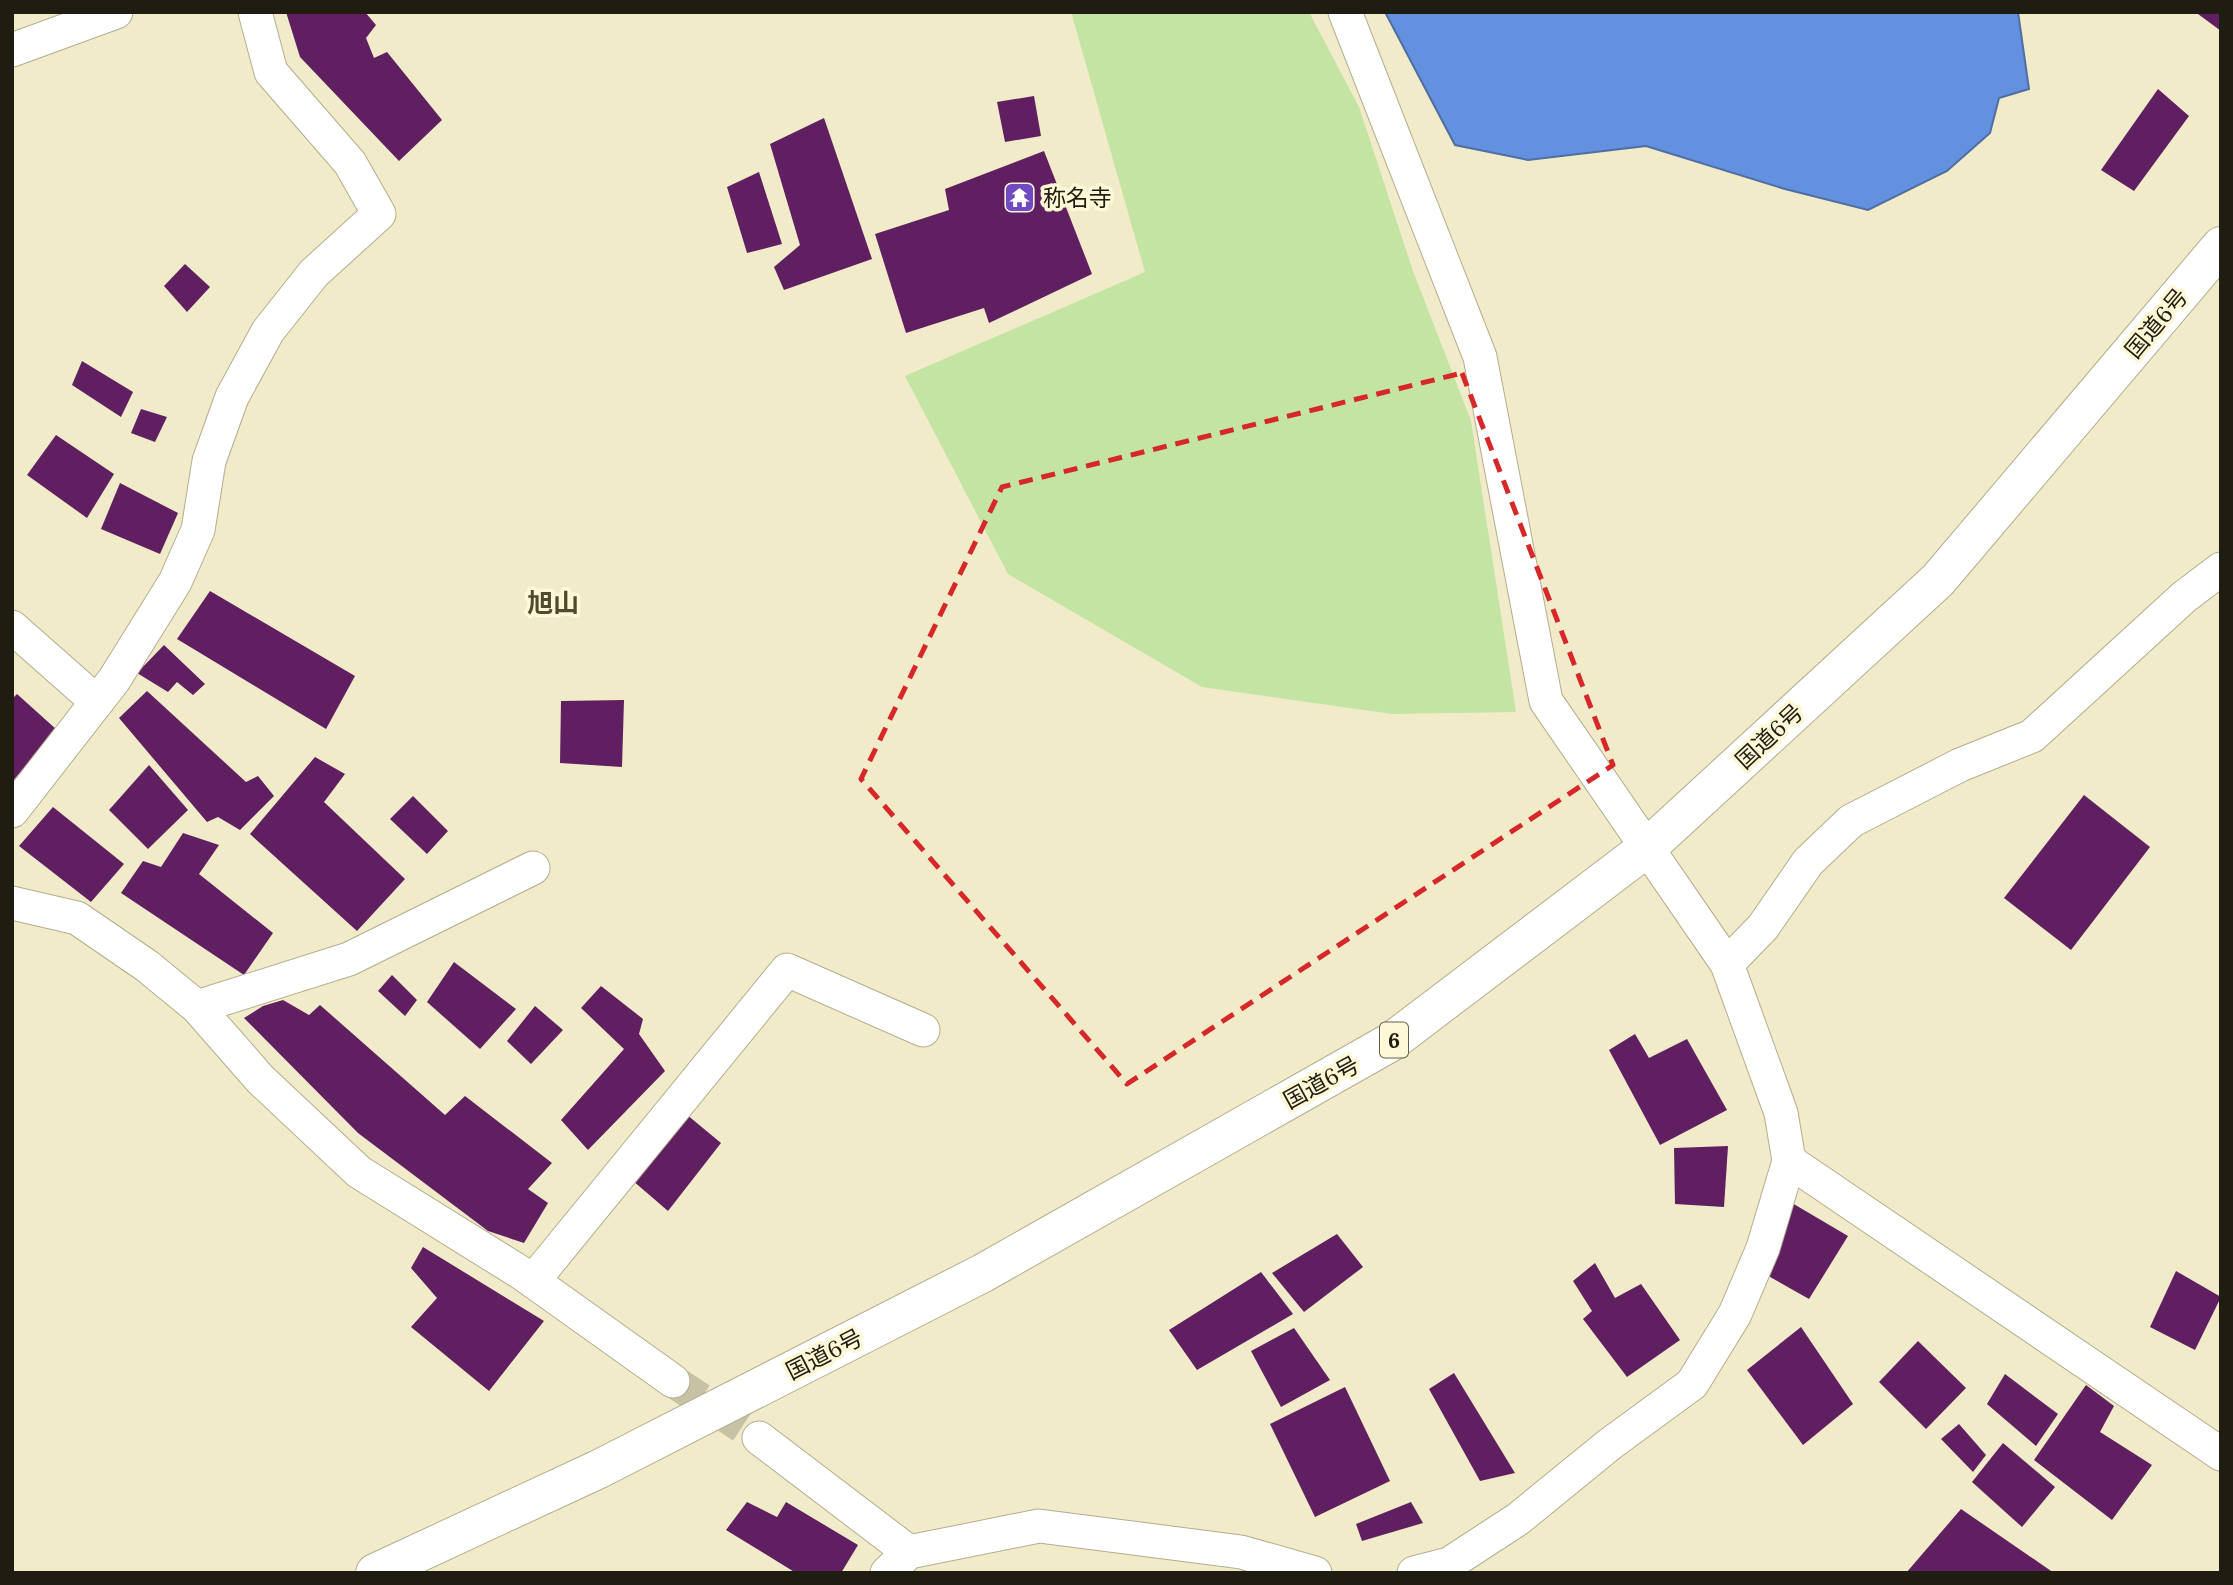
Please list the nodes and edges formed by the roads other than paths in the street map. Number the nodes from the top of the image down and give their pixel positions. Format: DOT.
graph roads {
  1 [pos="116,12"];
  2 [pos="255,12"];
  3 [pos="1345,12"];
  4 [pos="80,19"];
  5 [pos="12,50"];
  6 [pos="2221,246"];
  7 [pos="2221,569"];
  8 [pos="12,627"];
  9 [pos="97,702"];
  10 [pos="12,811"];
  11 [pos="1648,847"];
  12 [pos="533,867"];
  13 [pos="12,903"];
  14 [pos="1727,964"];
  15 [pos="197,1007"];
  16 [pos="923,1030"];
  17 [pos="1788,1161"];
  18 [pos="533,1281"];
  19 [pos="673,1381"];
  20 [pos="759,1438"];
  21 [pos="2221,1454"];
  22 [pos="898,1563"];
  23 [pos="375,1573"];
  24 [pos="1315,1573"];
  25 [pos="1414,1573"];
  1 -- 4 [label="street"];
  2 -- 9 [label="street"];
  3 -- 11 [label="street"];
  4 -- 5 [label="street"];
  6 -- 11 [label="highway, 国道6号 / 6"];
  7 -- 14 [label="street"];
  8 -- 9 [label="street"];
  9 -- 10 [label="street"];
  11 -- 14 [label="street"];
  11 -- 23 [label="highway, 国道6号 / 6"];
  12 -- 15 [label="street"];
  13 -- 15 [label="street"];
  14 -- 17 [label="street"];
  15 -- 18 [label="street"];
  16 -- 18 [label="street"];
  17 -- 21 [label="street"];
  17 -- 25 [label="street"];
  18 -- 19 [label="street"];
  20 -- 22 [label="street"];
  22 -- 24 [label="street"];
}
